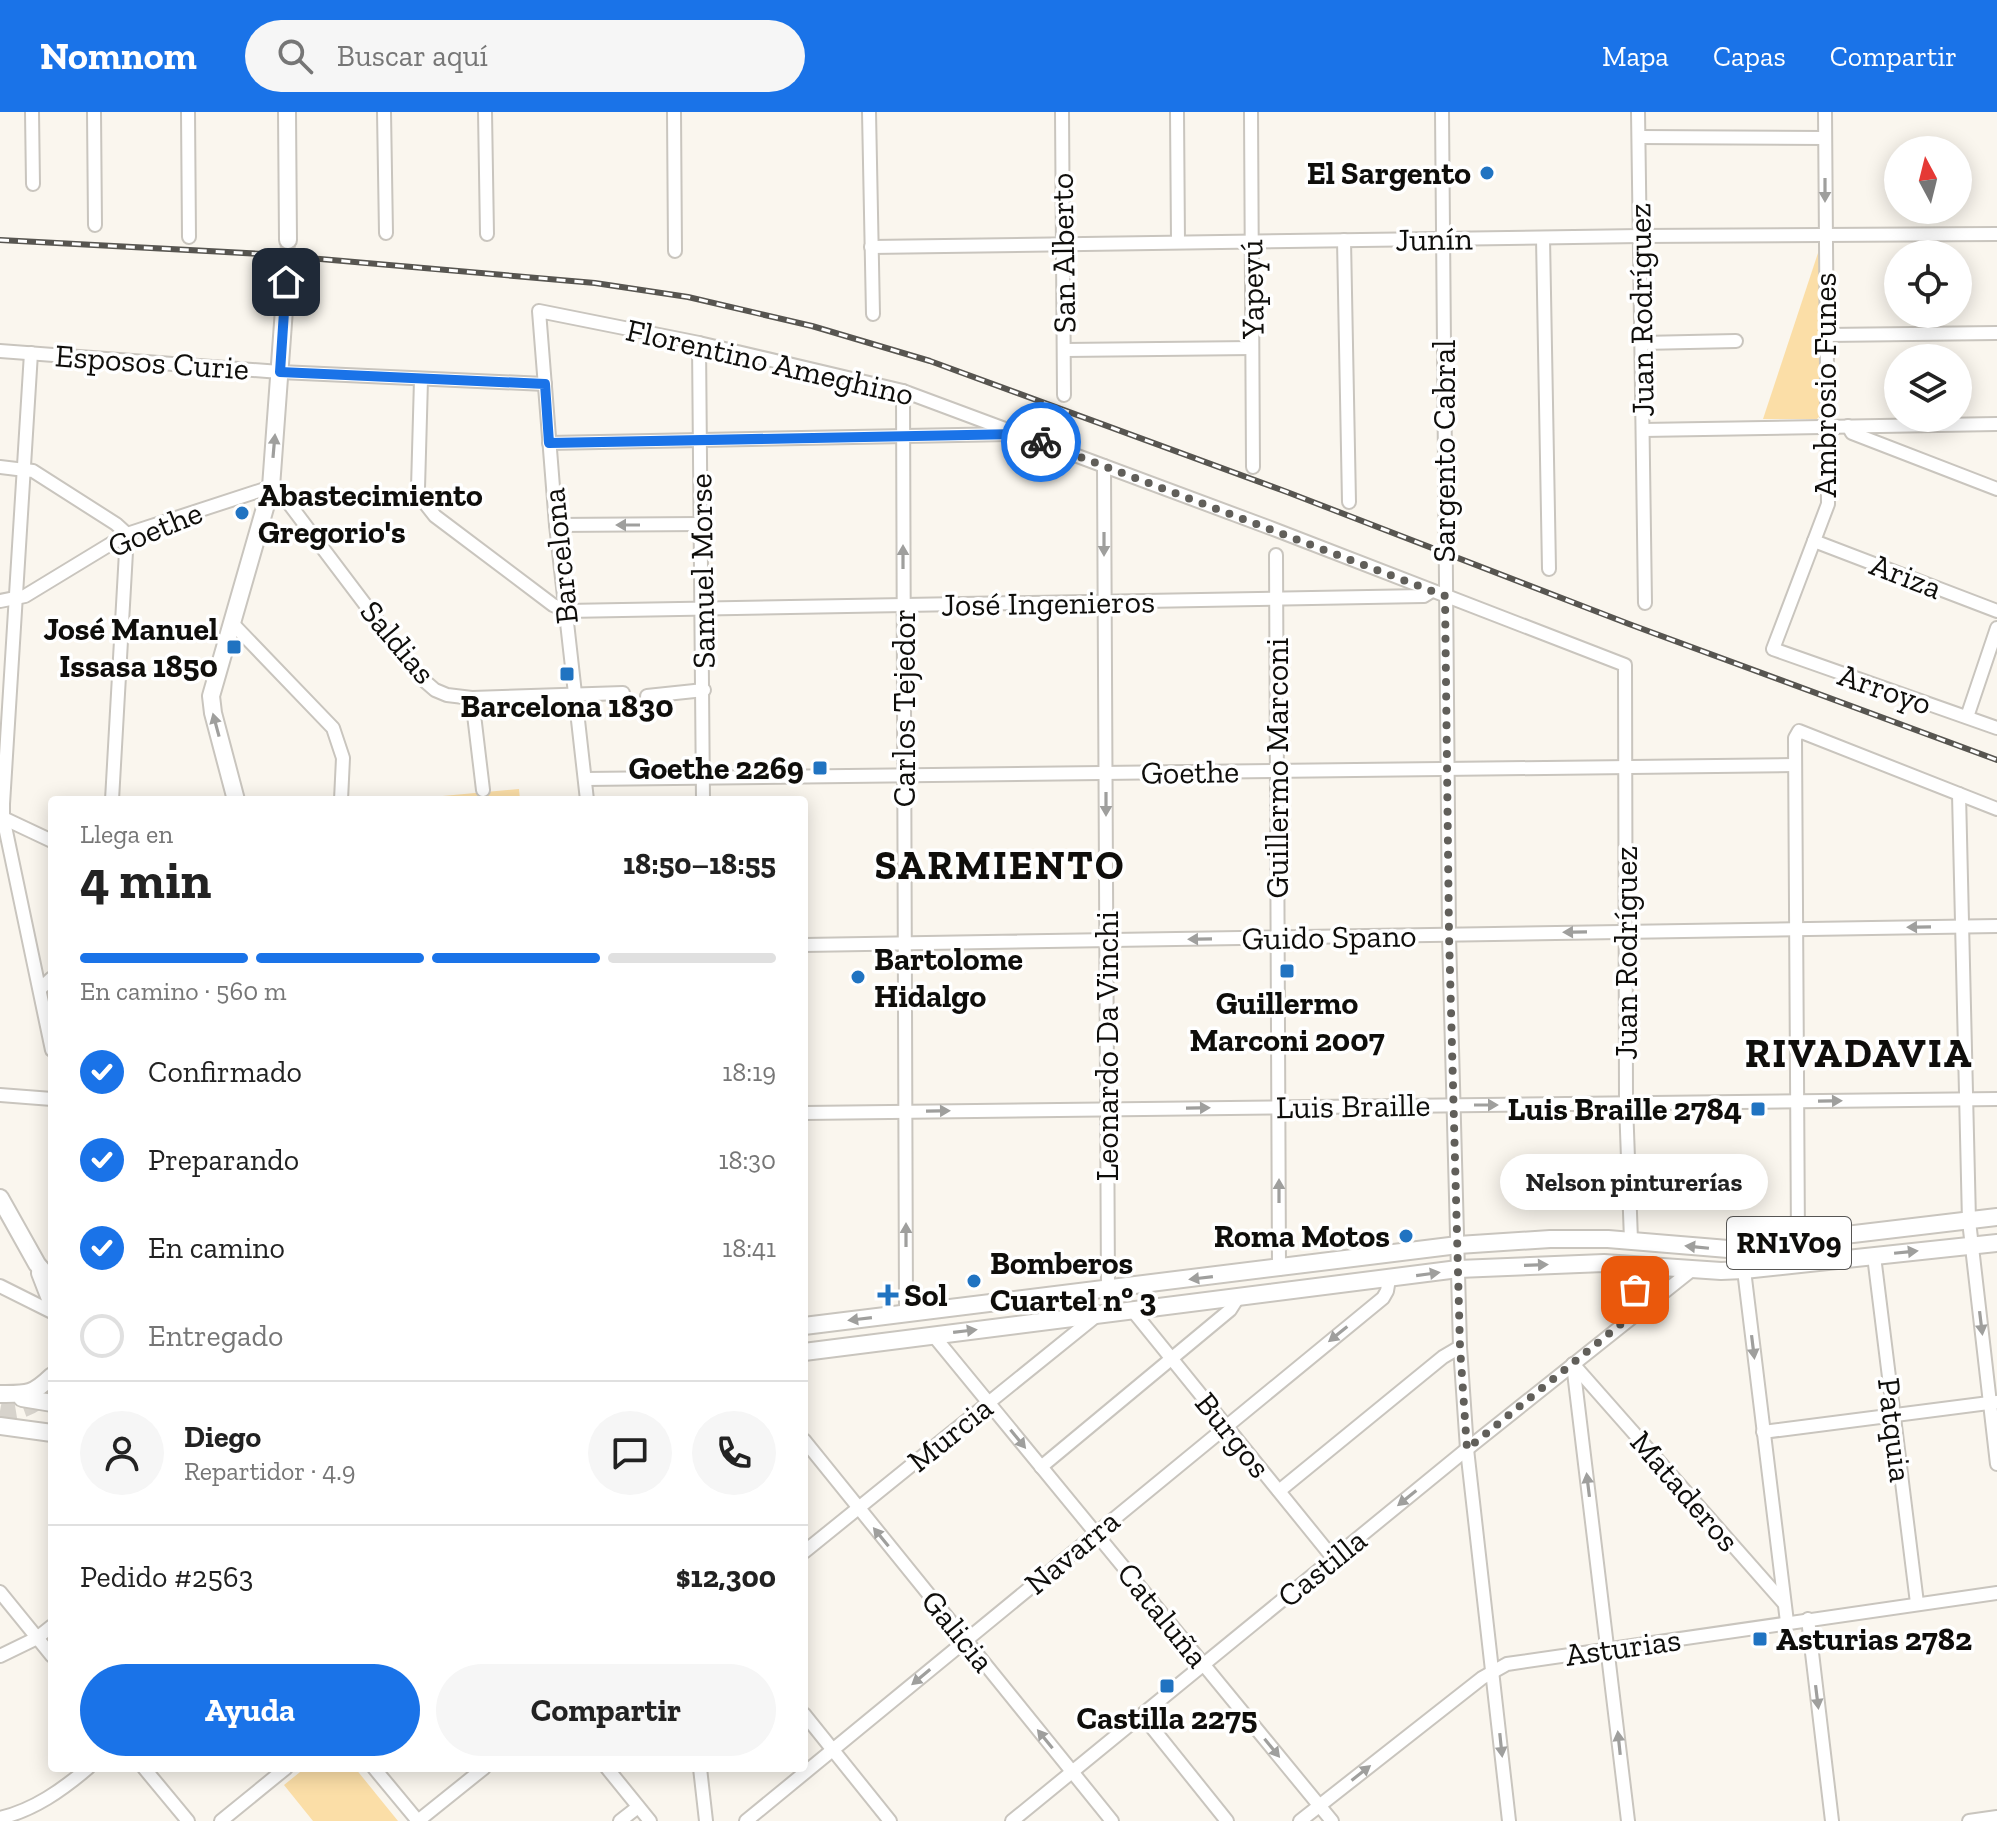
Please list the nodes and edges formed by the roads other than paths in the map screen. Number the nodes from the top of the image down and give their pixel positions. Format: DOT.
graph roads {
  1 [pos="32,112"];
  2 [pos="94,112"];
  3 [pos="188,112"];
  4 [pos="287,112"];
  5 [pos="384,112"];
  6 [pos="485,112"];
  7 [pos="674,112"];
  8 [pos="869,112"];
  9 [pos="1062,112"];
  10 [pos="1177,112"];
  11 [pos="1251,112"];
  12 [pos="1442,112"];
  13 [pos="1638,112"];
  14 [pos="1825,112"];
  15 [pos="1639,137"];
  16 [pos="1825,138"];
  17 [pos="33,184"];
  18 [pos="95,225"];
  19 [pos="386,233"];
  20 [pos="487,234"];
  21 [pos="1997,234"];
  22 [pos="1826,235"];
  23 [pos="1640,236"];
  24 [pos="189,237"];
  25 [pos="1543,238"];
  26 [pos="1443,239"];
  27 [pos="288,240"];
  28 [pos="1344,240"];
  29 [pos="1251,241"];
  30 [pos="1178,242"];
  31 [pos="1063,244"];
  32 [pos="871,247"];
  33 [pos="675,251"];
  34 [pos="286,282"];
  35 [pos="539,311"];
  36 [pos="873,314"];
  37 [pos="1997,333"];
  38 [pos="1827,335"];
  39 [pos="1736,341"];
  40 [pos="699,343"];
  41 [pos="1642,343"];
  42 [pos="1252,348"];
  43 [pos="1065,350"];
  44 [pos="0,351"];
  45 [pos="31,353"];
  46 [pos="280,372"];
  47 [pos="421,380"];
  48 [pos="545,384"];
  49 [pos="903,391"];
  50 [pos="1064,395"];
  51 [pos="1997,424"];
  52 [pos="1828,426"];
  53 [pos="1848,426"];
  54 [pos="1643,430"];
  55 [pos="1018,434"];
  56 [pos="903,436"];
  57 [pos="700,440"];
  58 [pos="549,443"];
  59 [pos="1104,466"];
  60 [pos="0,467"];
  61 [pos="1253,467"];
  62 [pos="25,468"];
  63 [pos="271,487"];
  64 [pos="1997,489"];
  65 [pos="1349,502"];
  66 [pos="701,524"];
  67 [pos="556,525"];
  68 [pos="127,534"];
  69 [pos="1814,541"];
  70 [pos="1276,555"];
  71 [pos="1549,569"];
  72 [pos="1439,593"];
  73 [pos="1277,599"];
  74 [pos="16,600"];
  75 [pos="0,601"];
  76 [pos="1105,602"];
  77 [pos="1645,603"];
  78 [pos="904,605"];
  79 [pos="702,609"];
  80 [pos="566,611"];
  81 [pos="1997,611"];
  82 [pos="233,624"];
  83 [pos="1997,628"];
  84 [pos="1773,649"];
  85 [pos="1625,665"];
  86 [pos="704,690"];
  87 [pos="575,693"];
  88 [pos="623,693"];
  89 [pos="647,696"];
  90 [pos="472,698"];
  91 [pos="1967,717"];
  92 [pos="1997,728"];
  93 [pos="1795,765"];
  94 [pos="1625,767"];
  95 [pos="1447,769"];
  96 [pos="1277,771"];
  97 [pos="1105,773"];
  98 [pos="904,775"];
  99 [pos="703,777"];
  100 [pos="585,779"];
  101 [pos="483,790"];
  102 [pos="1959,794"];
  103 [pos="112,796"];
  104 [pos="235,796"];
  105 [pos="341,796"];
  106 [pos="587,796"];
  107 [pos="703,796"];
  108 [pos="1997,809"];
  109 [pos="2,817"];
  110 [pos="48,839"];
  111 [pos="1961,926"];
  112 [pos="1997,926"];
  113 [pos="1796,929"];
  114 [pos="1626,932"];
  115 [pos="1449,935"];
  116 [pos="1278,937"];
  117 [pos="1106,940"];
  118 [pos="905,943"];
  119 [pos="808,945"];
  120 [pos="48,982"];
  121 [pos="40,989"];
  122 [pos="48,1030"];
  123 [pos="0,1095"];
  124 [pos="48,1099"];
  125 [pos="1997,1099"];
  126 [pos="1966,1100"];
  127 [pos="1796,1102"];
  128 [pos="1626,1104"];
  129 [pos="1455,1105"];
  130 [pos="1279,1107"];
  131 [pos="1107,1109"];
  132 [pos="906,1111"];
  133 [pos="808,1113"];
  134 [pos="0,1198"];
  135 [pos="1997,1217"];
  136 [pos="1969,1221"];
  137 [pos="1631,1240"];
  138 [pos="1798,1242"];
  139 [pos="1997,1243"];
  140 [pos="1458,1245"];
  141 [pos="1971,1246"];
  142 [pos="1874,1256"];
  143 [pos="1604,1263"];
  144 [pos="37,1264"];
  145 [pos="1279,1269"];
  146 [pos="1458,1269"];
  147 [pos="1693,1269"];
  148 [pos="1744,1270"];
  149 [pos="48,1277"];
  150 [pos="1389,1279"];
  151 [pos="0,1286"];
  152 [pos="1108,1289"];
  153 [pos="48,1293"];
  154 [pos="18,1294"];
  155 [pos="1237,1299"];
  156 [pos="48,1310"];
  157 [pos="1133,1311"];
  158 [pos="906,1313"];
  159 [pos="1632,1315"];
  160 [pos="1096,1316"];
  161 [pos="808,1325"];
  162 [pos="933,1335"];
  163 [pos="1460,1347"];
  164 [pos="808,1351"];
  165 [pos="1171,1359"];
  166 [pos="1573,1364"];
  167 [pos="48,1380"];
  168 [pos="0,1394"];
  169 [pos="48,1402"];
  170 [pos="1994,1402"];
  171 [pos="988,1403"];
  172 [pos="1893,1415"];
  173 [pos="1225,1425"];
  174 [pos="0,1426"];
  175 [pos="48,1432"];
  176 [pos="1763,1432"];
  177 [pos="808,1445"];
  178 [pos="1467,1449"];
  179 [pos="1997,1464"];
  180 [pos="1041,1467"];
  181 [pos="1279,1491"];
  182 [pos="858,1508"];
  183 [pos="1095,1533"];
  184 [pos="808,1549"];
  185 [pos="1333,1558"];
  186 [pos="0,1592"];
  187 [pos="1997,1593"];
  188 [pos="1783,1602"];
  189 [pos="1917,1603"];
  190 [pos="1808,1619"];
  191 [pos="1787,1622"];
  192 [pos="48,1629"];
  193 [pos="37,1638"];
  194 [pos="965,1640"];
  195 [pos="1608,1649"];
  196 [pos="48,1651"];
  197 [pos="0,1656"];
  198 [pos="1203,1665"];
  199 [pos="1493,1670"];
  200 [pos="1142,1715"];
  201 [pos="808,1719"];
  202 [pos="832,1750"];
  203 [pos="808,1770"];
  204 [pos="83,1772"];
  205 [pos="147,1772"];
  206 [pos="281,1772"];
  207 [pos="377,1772"];
  208 [pos="479,1772"];
  209 [pos="610,1772"];
  210 [pos="700,1772"];
  211 [pos="805,1772"];
  212 [pos="1072,1772"];
  213 [pos="1319,1806"];
  214 [pos="638,1807"];
  215 [pos="1997,1817"];
  216 [pos="0,1818"];
  217 [pos="188,1821"];
  218 [pos="221,1821"];
  219 [pos="418,1821"];
  220 [pos="620,1821"];
  221 [pos="650,1821"];
  222 [pos="706,1821"];
  223 [pos="746,1821"];
  224 [pos="890,1821"];
  225 [pos="1012,1821"];
  226 [pos="1112,1821"];
  227 [pos="1227,1821"];
  228 [pos="1300,1821"];
  229 [pos="1332,1821"];
  230 [pos="1509,1821"];
  231 [pos="1628,1821"];
  232 [pos="1832,1821"];
  233 [pos="1969,1821"];
  1 -- 17 [label="street"];
  2 -- 18 [label="street"];
  3 -- 24 [label="street"];
  4 -- 27 [label="main road"];
  5 -- 19 [label="street"];
  6 -- 20 [label="street"];
  7 -- 33 [label="street"];
  8 -- 32 [label="street"];
  9 -- 31 [label="street, San Alberto"];
  10 -- 30 [label="street"];
  11 -- 29 [label="street, Yapeyú"];
  12 -- 26 [label="street, Sargento Cabral"];
  13 -- 15 [label="street, Juan Rodríguez"];
  14 -- 16 [label="street, Ambrosio Funes"];
  15 -- 16 [label="street"];
  15 -- 23 [label="street, Juan Rodríguez"];
  16 -- 22 [label="street, Ambrosio Funes, one-way"];
  21 -- 22 [label="street, Junín"];
  22 -- 23 [label="street, Junín"];
  22 -- 38 [label="street, Ambrosio Funes"];
  23 -- 25 [label="street, Junín"];
  23 -- 41 [label="street, Juan Rodríguez"];
  25 -- 26 [label="street, Junín"];
  25 -- 71 [label="street"];
  26 -- 28 [label="street, Junín"];
  26 -- 72 [label="street, Sargento Cabral"];
  28 -- 29 [label="street, Junín"];
  28 -- 65 [label="street"];
  29 -- 30 [label="street, Junín"];
  29 -- 42 [label="street, Yapeyú"];
  30 -- 31 [label="street, Junín"];
  31 -- 32 [label="street, Junín"];
  31 -- 43 [label="street, San Alberto"];
  32 -- 36 [label="street"];
  34 -- 46 [label="main road"];
  35 -- 40 [label="street, Florentino Ameghino"];
  35 -- 48 [label="street, Barcelona"];
  37 -- 38 [label="street"];
  38 -- 52 [label="street, Ambrosio Funes"];
  39 -- 41 [label="street"];
  40 -- 49 [label="street, Florentino Ameghino"];
  40 -- 57 [label="street, Samuel Morse"];
  41 -- 54 [label="street, Juan Rodríguez"];
  42 -- 43 [label="street"];
  42 -- 61 [label="street, Yapeyú"];
  43 -- 50 [label="street, San Alberto"];
  44 -- 45 [label="street, Esposos Curie"];
  45 -- 46 [label="street, Esposos Curie"];
  45 -- 62 [label="street"];
  46 -- 47 [label="street, Esposos Curie"];
  63 -- 46 [label="main road, one-way"];
  47 -- 48 [label="street, Esposos Curie"];
  47 -- 80 [label="street"];
  48 -- 58 [label="street, Barcelona"];
  49 -- 55 [label="street, Florentino Ameghino"];
  49 -- 56 [label="street, Carlos Tejedor"];
  51 -- 53 [label="street"];
  52 -- 53 [label="street"];
  52 -- 54 [label="street"];
  52 -- 69 [label="street, Ambrosio Funes"];
  53 -- 64 [label="street"];
  54 -- 77 [label="street, Juan Rodríguez"];
  55 -- 56 [label="street"];
  55 -- 59 [label="street, Florentino Ameghino"];
  56 -- 57 [label="street"];
  78 -- 56 [label="street, Carlos Tejedor, one-way"];
  57 -- 58 [label="street"];
  57 -- 66 [label="street, Samuel Morse"];
  58 -- 67 [label="street, Barcelona"];
  59 -- 72 [label="street, Florentino Ameghino"];
  59 -- 76 [label="street, Leonardo Da Vinchi, one-way"];
  60 -- 62 [label="street"];
  62 -- 68 [label="street"];
  62 -- 74 [label="street"];
  63 -- 68 [label="street, Goethe"];
  63 -- 82 [label="main road"];
  63 -- 90 [label="street, Saldias"];
  66 -- 67 [label="street, one-way"];
  66 -- 79 [label="street, Samuel Morse"];
  67 -- 80 [label="street, Barcelona"];
  68 -- 74 [label="street, Goethe"];
  68 -- 103 [label="street"];
  69 -- 81 [label="street, Ariza"];
  69 -- 84 [label="street, Ambrosio Funes"];
  70 -- 73 [label="street, Guillermo Marconi"];
  72 -- 73 [label="street, José Ingenieros"];
  72 -- 85 [label="street, Florentino Ameghino"];
  72 -- 95 [label="street, Sargento Cabral"];
  73 -- 76 [label="street, José Ingenieros"];
  73 -- 96 [label="street, Guillermo Marconi"];
  74 -- 75 [label="street, Goethe"];
  74 -- 109 [label="street"];
  76 -- 78 [label="street, José Ingenieros"];
  76 -- 97 [label="street, Leonardo Da Vinchi"];
  78 -- 79 [label="street, José Ingenieros"];
  78 -- 98 [label="street, Carlos Tejedor"];
  79 -- 80 [label="street, José Ingenieros"];
  79 -- 86 [label="street, Samuel Morse"];
  80 -- 87 [label="street, Barcelona"];
  104 -- 82 [label="main road, one-way"];
  82 -- 105 [label="street"];
  83 -- 91 [label="street"];
  84 -- 91 [label="street, Arroyo"];
  85 -- 94 [label="street, Juan Rodríguez"];
  86 -- 89 [label="street"];
  86 -- 99 [label="street, Samuel Morse"];
  87 -- 88 [label="street, Saldias"];
  87 -- 90 [label="street, Saldias"];
  87 -- 100 [label="street, Barcelona"];
  90 -- 101 [label="street"];
  91 -- 92 [label="street, Arroyo"];
  93 -- 94 [label="street, Goethe"];
  93 -- 102 [label="street"];
  93 -- 113 [label="street"];
  94 -- 95 [label="street, Goethe"];
  94 -- 114 [label="street, Juan Rodríguez"];
  95 -- 96 [label="street, Goethe"];
  95 -- 115 [label="street, Sargento Cabral"];
  96 -- 97 [label="street, Goethe"];
  96 -- 116 [label="street, Guillermo Marconi"];
  97 -- 98 [label="street, Goethe"];
  97 -- 117 [label="street, Leonardo Da Vinchi, one-way"];
  98 -- 99 [label="street, Goethe"];
  98 -- 118 [label="street, Carlos Tejedor"];
  99 -- 100 [label="street, Goethe"];
  99 -- 107 [label="street, Samuel Morse"];
  100 -- 106 [label="street, Barcelona"];
  102 -- 108 [label="street"];
  102 -- 111 [label="street"];
  109 -- 110 [label="street"];
  109 -- 121 [label="street"];
  111 -- 112 [label="street, Guido Spano"];
  111 -- 113 [label="street, Guido Spano, one-way"];
  111 -- 126 [label="street"];
  113 -- 114 [label="street, Guido Spano"];
  113 -- 127 [label="street"];
  114 -- 115 [label="street, Guido Spano, one-way"];
  114 -- 128 [label="street, Juan Rodríguez"];
  115 -- 116 [label="street, Guido Spano"];
  115 -- 129 [label="street, Sargento Cabral"];
  116 -- 117 [label="street, Guido Spano, one-way"];
  116 -- 130 [label="street, Guillermo Marconi"];
  117 -- 118 [label="street, Guido Spano"];
  117 -- 131 [label="street, Leonardo Da Vinchi"];
  118 -- 119 [label="street, Guido Spano"];
  118 -- 132 [label="street, Carlos Tejedor"];
  120 -- 121 [label="street"];
  121 -- 122 [label="street"];
  123 -- 124 [label="street"];
  125 -- 126 [label="street, Luis Braille"];
  127 -- 126 [label="street, Luis Braille, one-way"];
  126 -- 136 [label="street"];
  127 -- 128 [label="street, Luis Braille"];
  127 -- 138 [label="street"];
  129 -- 128 [label="street, Luis Braille, one-way"];
  128 -- 137 [label="street, Juan Rodríguez"];
  129 -- 130 [label="street, Luis Braille"];
  129 -- 140 [label="street, Sargento Cabral"];
  131 -- 130 [label="street, Luis Braille, one-way"];
  145 -- 130 [label="street, Guillermo Marconi, one-way"];
  132 -- 131 [label="street, Luis Braille, one-way"];
  131 -- 152 [label="street, Leonardo Da Vinchi"];
  132 -- 133 [label="street, Luis Braille"];
  158 -- 132 [label="street, Carlos Tejedor, one-way"];
  134 -- 144 [label="main road"];
  135 -- 136 [label="main road, RN1V09"];
  136 -- 138 [label="main road, RN1V09"];
  136 -- 141 [label="street"];
  138 -- 137 [label="main road, RN1V09, one-way"];
  137 -- 140 [label="main road, RN1V09"];
  139 -- 141 [label="main road, RN1V09"];
  140 -- 145 [label="main road, RN1V09"];
  140 -- 146 [label="street, Sargento Cabral"];
  142 -- 141 [label="main road, RN1V09, one-way"];
  141 -- 170 [label="street, one-way"];
  142 -- 148 [label="main road, RN1V09"];
  142 -- 172 [label="street, Patquia"];
  146 -- 143 [label="main road, RN1V09, one-way"];
  143 -- 147 [label="main road, RN1V09"];
  143 -- 159 [label="street"];
  144 -- 149 [label="main road"];
  144 -- 153 [label="main road"];
  144 -- 154 [label="street"];
  145 -- 152 [label="main road, RN1V09, one-way"];
  150 -- 146 [label="main road, RN1V09, one-way"];
  146 -- 163 [label="street, Sargento Cabral"];
  147 -- 148 [label="main road, RN1V09"];
  147 -- 159 [label="street, Castilla"];
  148 -- 176 [label="street, one-way"];
  150 -- 155 [label="main road, RN1V09"];
  150 -- 173 [label="street, Navarra, one-way"];
  151 -- 154 [label="street"];
  152 -- 158 [label="main road, RN1V09"];
  154 -- 156 [label="street"];
  155 -- 157 [label="main road, RN1V09"];
  155 -- 165 [label="street"];
  157 -- 160 [label="main road, RN1V09"];
  157 -- 165 [label="street, Burgos"];
  158 -- 161 [label="main road, RN1V09, one-way"];
  159 -- 166 [label="street, Castilla"];
  162 -- 160 [label="main road, RN1V09, one-way"];
  160 -- 171 [label="street, Murcia"];
  162 -- 164 [label="main road, RN1V09"];
  162 -- 171 [label="street, Cataluña"];
  163 -- 178 [label="street, Sargento Cabral"];
  163 -- 181 [label="street"];
  165 -- 173 [label="street, Burgos"];
  165 -- 180 [label="street"];
  166 -- 178 [label="street, Castilla"];
  166 -- 188 [label="street, Mataderos"];
  195 -- 166 [label="street, one-way"];
  167 -- 168 [label="main road"];
  168 -- 169 [label="main road"];
  170 -- 172 [label="street"];
  170 -- 179 [label="street"];
  171 -- 180 [label="street, Cataluña, one-way"];
  171 -- 182 [label="street, Murcia"];
  172 -- 176 [label="street"];
  172 -- 189 [label="street, Patquia"];
  173 -- 181 [label="street, Burgos"];
  173 -- 183 [label="street, Navarra"];
  174 -- 175 [label="main road"];
  176 -- 188 [label="street"];
  177 -- 182 [label="street, Galicia"];
  178 -- 185 [label="street, Castilla, one-way"];
  178 -- 199 [label="street, Sargento Cabral"];
  180 -- 183 [label="street, Cataluña"];
  181 -- 185 [label="street, Burgos"];
  182 -- 184 [label="street, Murcia"];
  194 -- 182 [label="street, Galicia, one-way"];
  183 -- 194 [label="street, Navarra"];
  183 -- 198 [label="street, Cataluña"];
  185 -- 198 [label="street, Castilla"];
  186 -- 193 [label="street"];
  187 -- 189 [label="street, Asturias"];
  188 -- 191 [label="street"];
  189 -- 190 [label="street, Asturias"];
  190 -- 191 [label="street, Asturias"];
  190 -- 232 [label="street, one-way"];
  191 -- 195 [label="street, Asturias"];
  192 -- 193 [label="street"];
  193 -- 196 [label="street"];
  193 -- 197 [label="street"];
  194 -- 202 [label="street, Navarra, one-way"];
  212 -- 194 [label="street, Galicia, one-way"];
  195 -- 199 [label="street, Asturias"];
  231 -- 195 [label="street, one-way"];
  198 -- 200 [label="street, Castilla"];
  198 -- 213 [label="street, Cataluña, one-way"];
  213 -- 199 [label="street, Asturias, one-way"];
  199 -- 230 [label="street, Sargento Cabral, one-way"];
  200 -- 212 [label="street, Castilla"];
  200 -- 227 [label="street"];
  201 -- 202 [label="street"];
  202 -- 203 [label="street, Navarra"];
  202 -- 224 [label="street"];
  204 -- 216 [label="street"];
  205 -- 217 [label="street"];
  206 -- 218 [label="street"];
  207 -- 219 [label="street"];
  208 -- 219 [label="street"];
  209 -- 214 [label="street"];
  210 -- 222 [label="street"];
  211 -- 223 [label="street, Navarra"];
  212 -- 225 [label="street, Castilla"];
  212 -- 226 [label="street, Galicia"];
  213 -- 228 [label="street, Asturias"];
  213 -- 229 [label="street, Cataluña"];
  214 -- 220 [label="street"];
  214 -- 221 [label="street"];
  215 -- 233 [label="street"];
}
